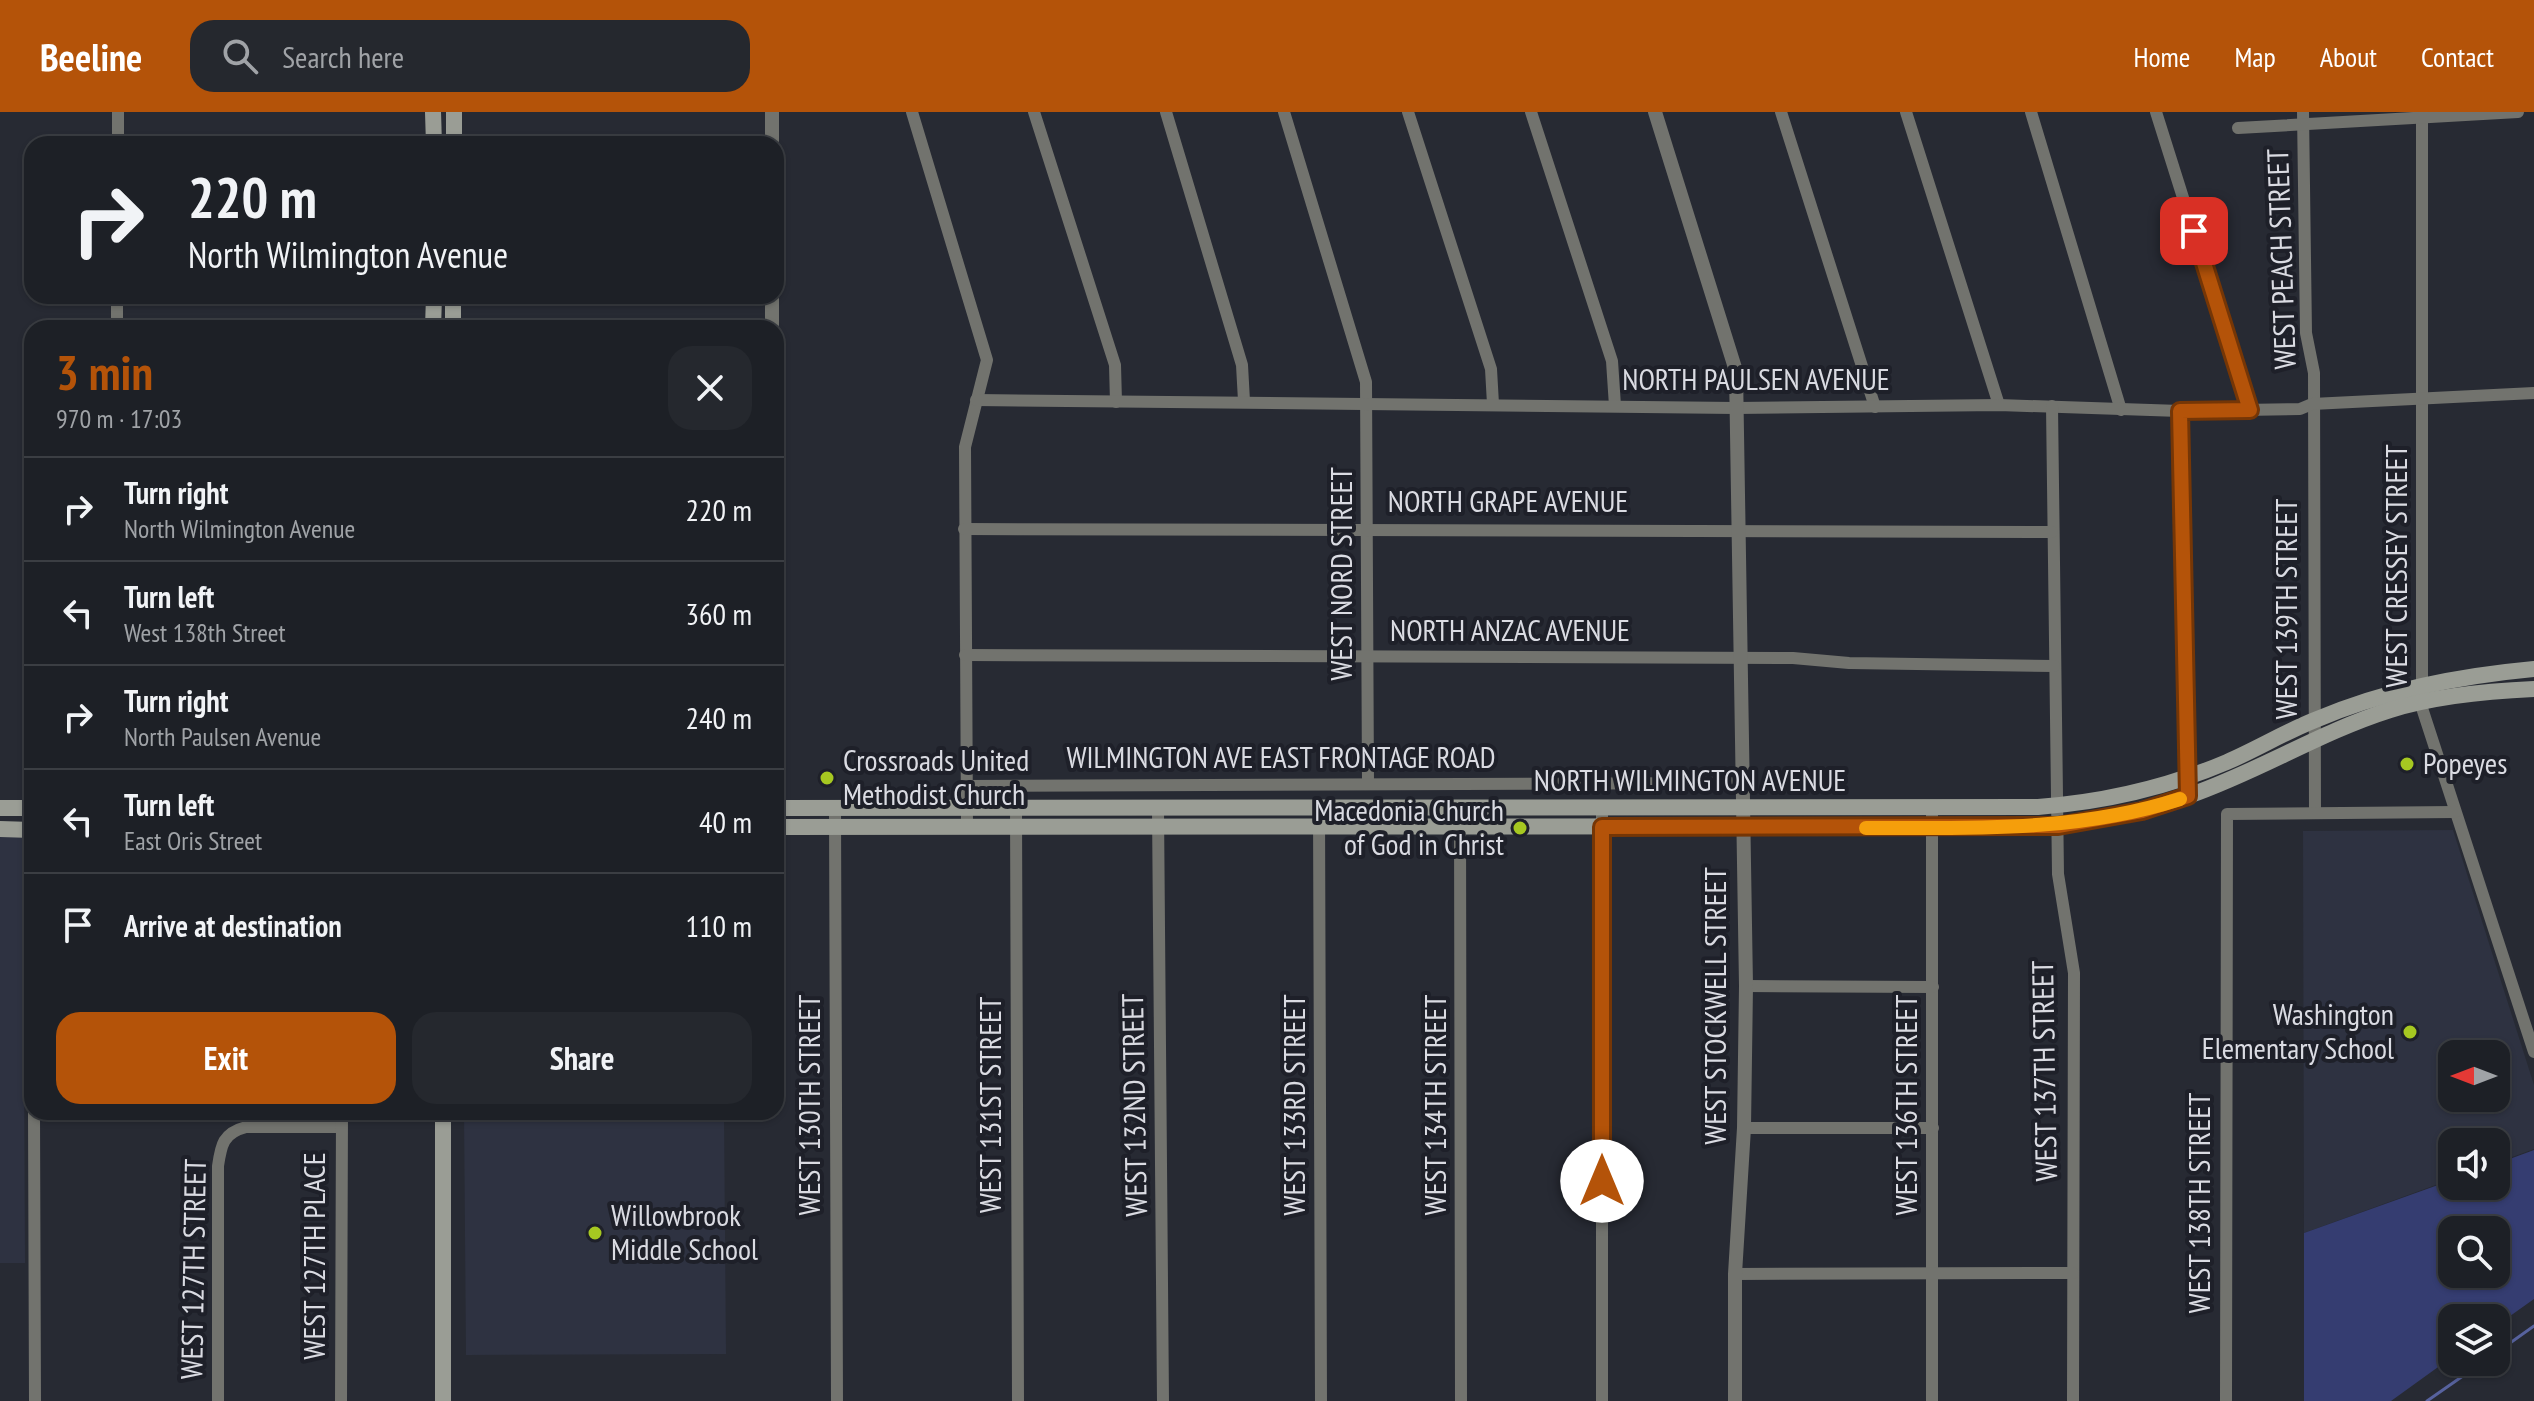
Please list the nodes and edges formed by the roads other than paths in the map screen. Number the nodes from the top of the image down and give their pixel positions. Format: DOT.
graph roads {
  1 [pos="118,112"];
  2 [pos="433,112"];
  3 [pos="454,112"];
  4 [pos="772,112"];
  5 [pos="912,112"];
  6 [pos="1034,112"];
  7 [pos="1166,112"];
  8 [pos="1284,112"];
  9 [pos="1408,112"];
  10 [pos="1531,112"];
  11 [pos="1655,112"];
  12 [pos="1781,112"];
  13 [pos="1906,112"];
  14 [pos="2031,112"];
  15 [pos="2156,112"];
  16 [pos="2518,112"];
  17 [pos="2422,115"];
  18 [pos="2303,118"];
  19 [pos="2238,128"];
  20 [pos="118,136"];
  21 [pos="434,136"];
  22 [pos="454,136"];
  23 [pos="772,136"];
  24 [pos="2534,393"];
  25 [pos="2424,398"];
  26 [pos="976,400"];
  27 [pos="1244,401"];
  28 [pos="1116,402"];
  29 [pos="1367,403"];
  30 [pos="1493,404"];
  31 [pos="2312,404"];
  32 [pos="1999,405"];
  33 [pos="1615,406"];
  34 [pos="2052,406"];
  35 [pos="1875,407"];
  36 [pos="1736,408"];
  37 [pos="2121,410"];
  38 [pos="2250,410"];
  39 [pos="2180,411"];
  40 [pos="1368,528"];
  41 [pos="964,529"];
  42 [pos="1738,529"];
  43 [pos="2052,532"];
  44 [pos="965,655"];
  45 [pos="1368,656"];
  46 [pos="1740,658"];
  47 [pos="2054,666"];
  48 [pos="2534,669"];
  49 [pos="2421,684"];
  50 [pos="2534,689"];
  51 [pos="2422,702"];
  52 [pos="2314,720"];
  53 [pos="2312,741"];
  54 [pos="2186,778"];
  55 [pos="1368,783"];
  56 [pos="1740,783"];
  57 [pos="966,786"];
  58 [pos="2188,796"];
  59 [pos="2057,806"];
  60 [pos="0,808"];
  61 [pos="24,808"];
  62 [pos="784,808"];
  63 [pos="1016,808"];
  64 [pos="1742,808"];
  65 [pos="835,809"];
  66 [pos="967,809"];
  67 [pos="1158,809"];
  68 [pos="1319,809"];
  69 [pos="1460,809"];
  70 [pos="1602,809"];
  71 [pos="1932,809"];
  72 [pos="2455,812"];
  73 [pos="2315,813"];
  74 [pos="2058,826"];
  75 [pos="784,827"];
  76 [pos="836,827"];
  77 [pos="967,827"];
  78 [pos="1016,827"];
  79 [pos="1158,827"];
  80 [pos="1460,827"];
  81 [pos="1602,827"];
  82 [pos="1742,827"];
  83 [pos="1319,828"];
  84 [pos="1932,828"];
  85 [pos="0,829"];
  86 [pos="24,830"];
  87 [pos="1746,986"];
  88 [pos="1933,987"];
  89 [pos="2534,1004"];
  90 [pos="2520,1007"];
  91 [pos="2534,1052"];
  92 [pos="34,1120"];
  93 [pos="341,1120"];
  94 [pos="443,1120"];
  95 [pos="341,1127"];
  96 [pos="1744,1128"];
  97 [pos="1933,1128"];
  98 [pos="2073,1273"];
  99 [pos="1735,1274"];
  100 [pos="1932,1274"];
  101 [pos="35,1401"];
  102 [pos="218,1401"];
  103 [pos="341,1401"];
  104 [pos="443,1401"];
  105 [pos="837,1401"];
  106 [pos="1018,1401"];
  107 [pos="1163,1401"];
  108 [pos="1321,1401"];
  109 [pos="1461,1401"];
  110 [pos="1602,1401"];
  111 [pos="1735,1401"];
  112 [pos="1932,1401"];
  113 [pos="2073,1401"];
  114 [pos="2226,1401"];
  1 -- 20 [label="street"];
  2 -- 21 [label="main road"];
  3 -- 22 [label="main road"];
  4 -- 23 [label="street"];
  5 -- 26 [label="street"];
  6 -- 28 [label="street"];
  7 -- 27 [label="street"];
  8 -- 29 [label="street, WEST NORD STREET"];
  9 -- 30 [label="street"];
  10 -- 33 [label="street"];
  11 -- 36 [label="street, WEST STOCKWELL STREET"];
  12 -- 35 [label="street"];
  13 -- 32 [label="street"];
  14 -- 37 [label="street"];
  15 -- 38 [label="street"];
  16 -- 17 [label="street"];
  17 -- 18 [label="street"];
  17 -- 25 [label="street, WEST CRESSEY STREET"];
  18 -- 19 [label="street"];
  18 -- 31 [label="street, WEST PEACH STREET"];
  24 -- 25 [label="street, NORTH PAULSEN AVENUE"];
  25 -- 31 [label="street, NORTH PAULSEN AVENUE"];
  25 -- 49 [label="street, WEST CRESSEY STREET"];
  26 -- 28 [label="street, NORTH PAULSEN AVENUE"];
  26 -- 41 [label="street"];
  27 -- 28 [label="street, NORTH PAULSEN AVENUE"];
  27 -- 29 [label="street, NORTH PAULSEN AVENUE"];
  29 -- 30 [label="street, NORTH PAULSEN AVENUE"];
  29 -- 40 [label="street, WEST NORD STREET"];
  30 -- 33 [label="street, NORTH PAULSEN AVENUE"];
  31 -- 38 [label="street, NORTH PAULSEN AVENUE"];
  31 -- 52 [label="street, WEST 139TH STREET"];
  32 -- 34 [label="street, NORTH PAULSEN AVENUE"];
  32 -- 35 [label="street, NORTH PAULSEN AVENUE"];
  33 -- 36 [label="street, NORTH PAULSEN AVENUE"];
  34 -- 37 [label="street, NORTH PAULSEN AVENUE"];
  34 -- 43 [label="street, WEST 137TH STREET"];
  35 -- 36 [label="street, NORTH PAULSEN AVENUE"];
  36 -- 42 [label="street, WEST STOCKWELL STREET"];
  37 -- 39 [label="street, NORTH PAULSEN AVENUE"];
  38 -- 39 [label="street, NORTH PAULSEN AVENUE"];
  39 -- 54 [label="street"];
  40 -- 41 [label="street, NORTH GRAPE AVENUE"];
  40 -- 42 [label="street, NORTH GRAPE AVENUE"];
  40 -- 45 [label="street, WEST NORD STREET"];
  41 -- 44 [label="street"];
  42 -- 43 [label="street, NORTH GRAPE AVENUE"];
  42 -- 46 [label="street, WEST STOCKWELL STREET"];
  43 -- 47 [label="street, WEST 137TH STREET"];
  44 -- 45 [label="street, NORTH ANZAC AVENUE"];
  44 -- 57 [label="street"];
  45 -- 46 [label="street, NORTH ANZAC AVENUE"];
  45 -- 55 [label="street, WEST NORD STREET"];
  46 -- 47 [label="street, NORTH ANZAC AVENUE"];
  46 -- 56 [label="street, WEST STOCKWELL STREET"];
  47 -- 59 [label="street, WEST 137TH STREET"];
  48 -- 49 [label="main road, NORTH WILMINGTON AVENUE"];
  49 -- 51 [label="street, WEST CRESSEY STREET"];
  49 -- 52 [label="main road, NORTH WILMINGTON AVENUE"];
  50 -- 51 [label="main road, NORTH WILMINGTON AVENUE"];
  51 -- 53 [label="main road, NORTH WILMINGTON AVENUE"];
  51 -- 72 [label="street, WEST CRESSEY STREET"];
  52 -- 53 [label="street, WEST 139TH STREET"];
  52 -- 54 [label="main road, NORTH WILMINGTON AVENUE"];
  53 -- 58 [label="main road, NORTH WILMINGTON AVENUE"];
  53 -- 73 [label="street, WEST 139TH STREET"];
  54 -- 58 [label="street"];
  54 -- 59 [label="main road, NORTH WILMINGTON AVENUE"];
  55 -- 56 [label="street, WILMINGTON AVE EAST FRONTAGE ROAD"];
  55 -- 57 [label="street, WILMINGTON AVE EAST FRONTAGE ROAD"];
  56 -- 64 [label="street, WEST STOCKWELL STREET"];
  57 -- 66 [label="street"];
  58 -- 74 [label="main road, NORTH WILMINGTON AVENUE"];
  59 -- 71 [label="main road, NORTH WILMINGTON AVENUE"];
  59 -- 74 [label="street, WEST 137TH STREET"];
  60 -- 61 [label="main road"];
  62 -- 65 [label="main road, NORTH WILMINGTON AVENUE"];
  63 -- 66 [label="main road, NORTH WILMINGTON AVENUE"];
  63 -- 67 [label="main road, NORTH WILMINGTON AVENUE"];
  63 -- 78 [label="street, WEST 131ST STREET"];
  64 -- 70 [label="main road, NORTH WILMINGTON AVENUE"];
  64 -- 71 [label="main road, NORTH WILMINGTON AVENUE"];
  64 -- 82 [label="street, WEST STOCKWELL STREET"];
  65 -- 66 [label="main road, NORTH WILMINGTON AVENUE"];
  65 -- 76 [label="street, WEST 130TH STREET"];
  66 -- 77 [label="street"];
  67 -- 68 [label="main road, NORTH WILMINGTON AVENUE"];
  67 -- 79 [label="street, WEST 132ND STREET"];
  68 -- 69 [label="main road, NORTH WILMINGTON AVENUE"];
  68 -- 83 [label="street, WEST 133RD STREET"];
  69 -- 70 [label="main road, NORTH WILMINGTON AVENUE"];
  69 -- 80 [label="street, WEST 134TH STREET"];
  70 -- 81 [label="street"];
  71 -- 84 [label="street, WEST 136TH STREET"];
  72 -- 73 [label="street"];
  72 -- 90 [label="street, WEST CRESSEY STREET"];
  73 -- 114 [label="street, WEST 138TH STREET"];
  74 -- 84 [label="main road, NORTH WILMINGTON AVENUE"];
  74 -- 98 [label="street, WEST 137TH STREET"];
  75 -- 76 [label="main road, NORTH WILMINGTON AVENUE"];
  76 -- 77 [label="main road, NORTH WILMINGTON AVENUE"];
  76 -- 105 [label="street, WEST 130TH STREET"];
  77 -- 78 [label="main road, NORTH WILMINGTON AVENUE"];
  78 -- 79 [label="main road, NORTH WILMINGTON AVENUE"];
  78 -- 106 [label="street, WEST 131ST STREET"];
  79 -- 83 [label="main road, NORTH WILMINGTON AVENUE"];
  79 -- 107 [label="street, WEST 132ND STREET"];
  80 -- 81 [label="main road, NORTH WILMINGTON AVENUE"];
  80 -- 83 [label="main road, NORTH WILMINGTON AVENUE"];
  80 -- 109 [label="street, WEST 134TH STREET"];
  81 -- 82 [label="main road, NORTH WILMINGTON AVENUE"];
  81 -- 110 [label="street"];
  82 -- 84 [label="main road, NORTH WILMINGTON AVENUE"];
  82 -- 87 [label="street, WEST STOCKWELL STREET"];
  83 -- 108 [label="street, WEST 133RD STREET"];
  84 -- 88 [label="street, WEST 136TH STREET"];
  85 -- 86 [label="main road"];
  87 -- 88 [label="street"];
  87 -- 96 [label="street, WEST STOCKWELL STREET"];
  88 -- 97 [label="street, WEST 136TH STREET"];
  89 -- 90 [label="street"];
  90 -- 91 [label="street, WEST CRESSEY STREET"];
  92 -- 101 [label="street"];
  93 -- 95 [label="street, WEST 127TH PLACE"];
  94 -- 104 [label="main road"];
  95 -- 102 [label="street, WEST 127TH STREET"];
  95 -- 103 [label="street, WEST 127TH PLACE"];
  96 -- 97 [label="street"];
  96 -- 99 [label="street, WEST STOCKWELL STREET"];
  97 -- 100 [label="street, WEST 136TH STREET"];
  98 -- 100 [label="street"];
  98 -- 113 [label="street, WEST 137TH STREET"];
  99 -- 100 [label="street"];
  99 -- 111 [label="street, WEST STOCKWELL STREET"];
  100 -- 112 [label="street, WEST 136TH STREET"];
}
